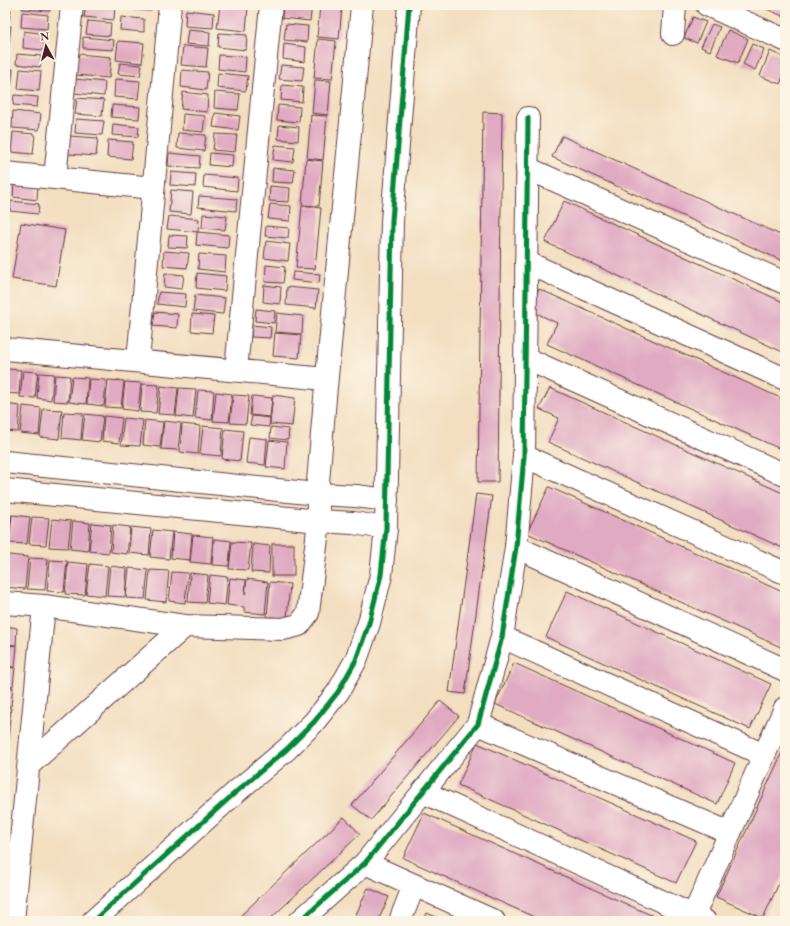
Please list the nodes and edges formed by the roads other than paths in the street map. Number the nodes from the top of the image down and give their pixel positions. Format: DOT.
graph roads {
  1 [pos="72,5"];
  2 [pos="170,5"];
  3 [pos="271,5"];
  4 [pos="362,5"];
  5 [pos="409,5"];
  6 [pos="675,5"];
  7 [pos="707,5"];
  8 [pos="673,34"];
  9 [pos="785,40"];
  10 [pos="528,118"];
  11 [pos="527,168"];
  12 [pos="5,172"];
  13 [pos="55,178"];
  14 [pos="153,188"];
  15 [pos="526,262"];
  16 [pos="785,283"];
  17 [pos="5,349"];
  18 [pos="525,358"];
  19 [pos="138,361"];
  20 [pos="236,370"];
  21 [pos="326,379"];
  22 [pos="785,379"];
  23 [pos="524,456"];
  24 [pos="5,462"];
  25 [pos="785,475"];
  26 [pos="5,490"];
  27 [pos="317,494"];
  28 [pos="387,500"];
  29 [pos="319,521"];
  30 [pos="386,528"];
  31 [pos="516,547"];
  32 [pos="785,573"];
  33 [pos="5,603"];
  34 [pos="44,606"];
  35 [pos="185,626"];
  36 [pos="502,637"];
  37 [pos="785,670"];
  38 [pos="785,708"];
  39 [pos="478,724"];
  40 [pos="764,755"];
  41 [pos="29,765"];
  42 [pos="423,792"];
  43 [pos="730,833"];
  44 [pos="365,862"];
  45 [pos="414,885"];
  46 [pos="305,918"];
  47 [pos="697,919"];
  48 [pos="13,921"];
  49 [pos="93,921"];
  50 [pos="400,921"];
  51 [pos="494,921"];
  1 -- 13 [label="street"];
  2 -- 14 [label="street"];
  3 -- 20 [label="street"];
  4 -- 21 [label="street"];
  5 -- 28 [label="street"];
  6 -- 8 [label="street"];
  7 -- 9 [label="street"];
  10 -- 11 [label="street"];
  11 -- 15 [label="street"];
  11 -- 16 [label="street"];
  12 -- 13 [label="street"];
  13 -- 14 [label="street"];
  14 -- 19 [label="street"];
  15 -- 18 [label="street"];
  15 -- 22 [label="street"];
  17 -- 19 [label="street"];
  18 -- 23 [label="street"];
  18 -- 25 [label="street"];
  19 -- 20 [label="street"];
  20 -- 21 [label="street"];
  21 -- 27 [label="street"];
  23 -- 31 [label="street"];
  23 -- 32 [label="street"];
  24 -- 27 [label="street"];
  26 -- 29 [label="street"];
  27 -- 28 [label="street"];
  27 -- 29 [label="street"];
  28 -- 30 [label="street"];
  29 -- 30 [label="street"];
  29 -- 35 [label="street"];
  30 -- 49 [label="street"];
  31 -- 36 [label="street"];
  31 -- 37 [label="street"];
  33 -- 34 [label="street"];
  34 -- 35 [label="street"];
  34 -- 41 [label="street"];
  35 -- 41 [label="street"];
  36 -- 39 [label="street"];
  36 -- 40 [label="street"];
  38 -- 40 [label="street"];
  39 -- 42 [label="street"];
  39 -- 43 [label="street"];
  40 -- 43 [label="street"];
  41 -- 48 [label="street"];
  42 -- 44 [label="street"];
  42 -- 47 [label="street"];
  43 -- 47 [label="street"];
  44 -- 45 [label="street"];
  44 -- 46 [label="street"];
  45 -- 50 [label="street"];
  45 -- 51 [label="street"];
}
